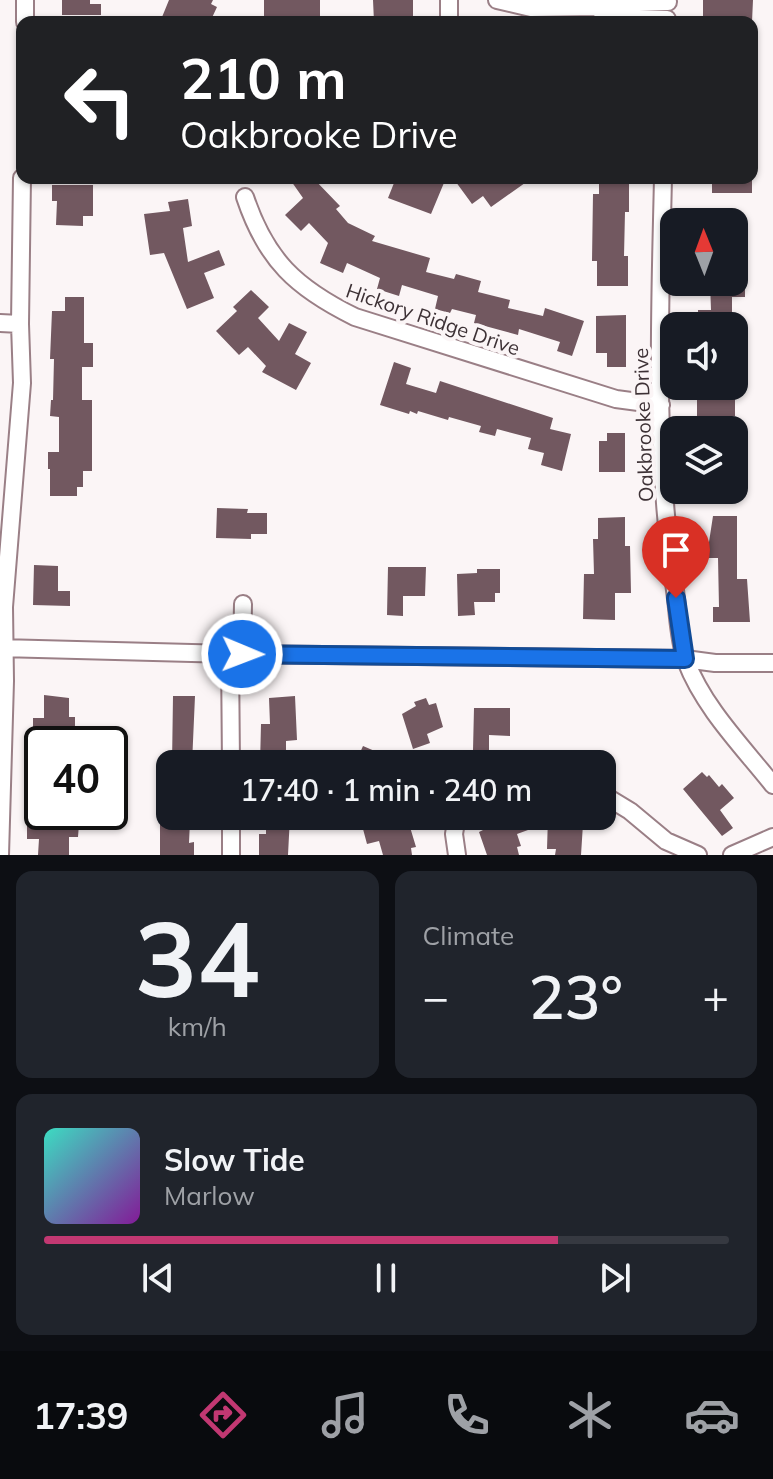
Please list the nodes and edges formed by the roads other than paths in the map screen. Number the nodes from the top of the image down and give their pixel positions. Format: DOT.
graph roads {
  1 [pos="497,0"];
  2 [pos="620,10"];
  3 [pos="668,11"];
  4 [pos="22,184"];
  5 [pos="663,184"];
  6 [pos="245,197"];
  7 [pos="0,323"];
  8 [pos="20,324"];
  9 [pos="661,405"];
  10 [pos="243,604"];
  11 [pos="2,648"];
  12 [pos="236,654"];
  13 [pos="685,659"];
  14 [pos="773,663"];
  15 [pos="232,750"];
  16 [pos="773,785"];
  17 [pos="616,802"];
  18 [pos="231,830"];
  19 [pos="455,830"];
  20 [pos="773,837"];
  21 [pos="0,855"];
  22 [pos="231,855"];
  23 [pos="457,855"];
  24 [pos="698,855"];
  25 [pos="732,855"];
  1 -- 2 [label="street"];
  2 -- 3 [label="street"];
  4 -- 8 [label="street"];
  5 -- 9 [label="street, Oakbrooke Drive"];
  6 -- 9 [label="street, Hickory Ridge Drive"];
  7 -- 8 [label="street"];
  8 -- 11 [label="street"];
  9 -- 13 [label="street, Oakbrooke Drive"];
  10 -- 12 [label="street"];
  11 -- 12 [label="street"];
  11 -- 21 [label="street"];
  12 -- 13 [label="street"];
  12 -- 15 [label="street"];
  13 -- 14 [label="street"];
  13 -- 16 [label="street, Oakbrooke Drive"];
  17 -- 24 [label="street"];
  18 -- 22 [label="street"];
  19 -- 23 [label="street"];
  20 -- 25 [label="street"];
}
